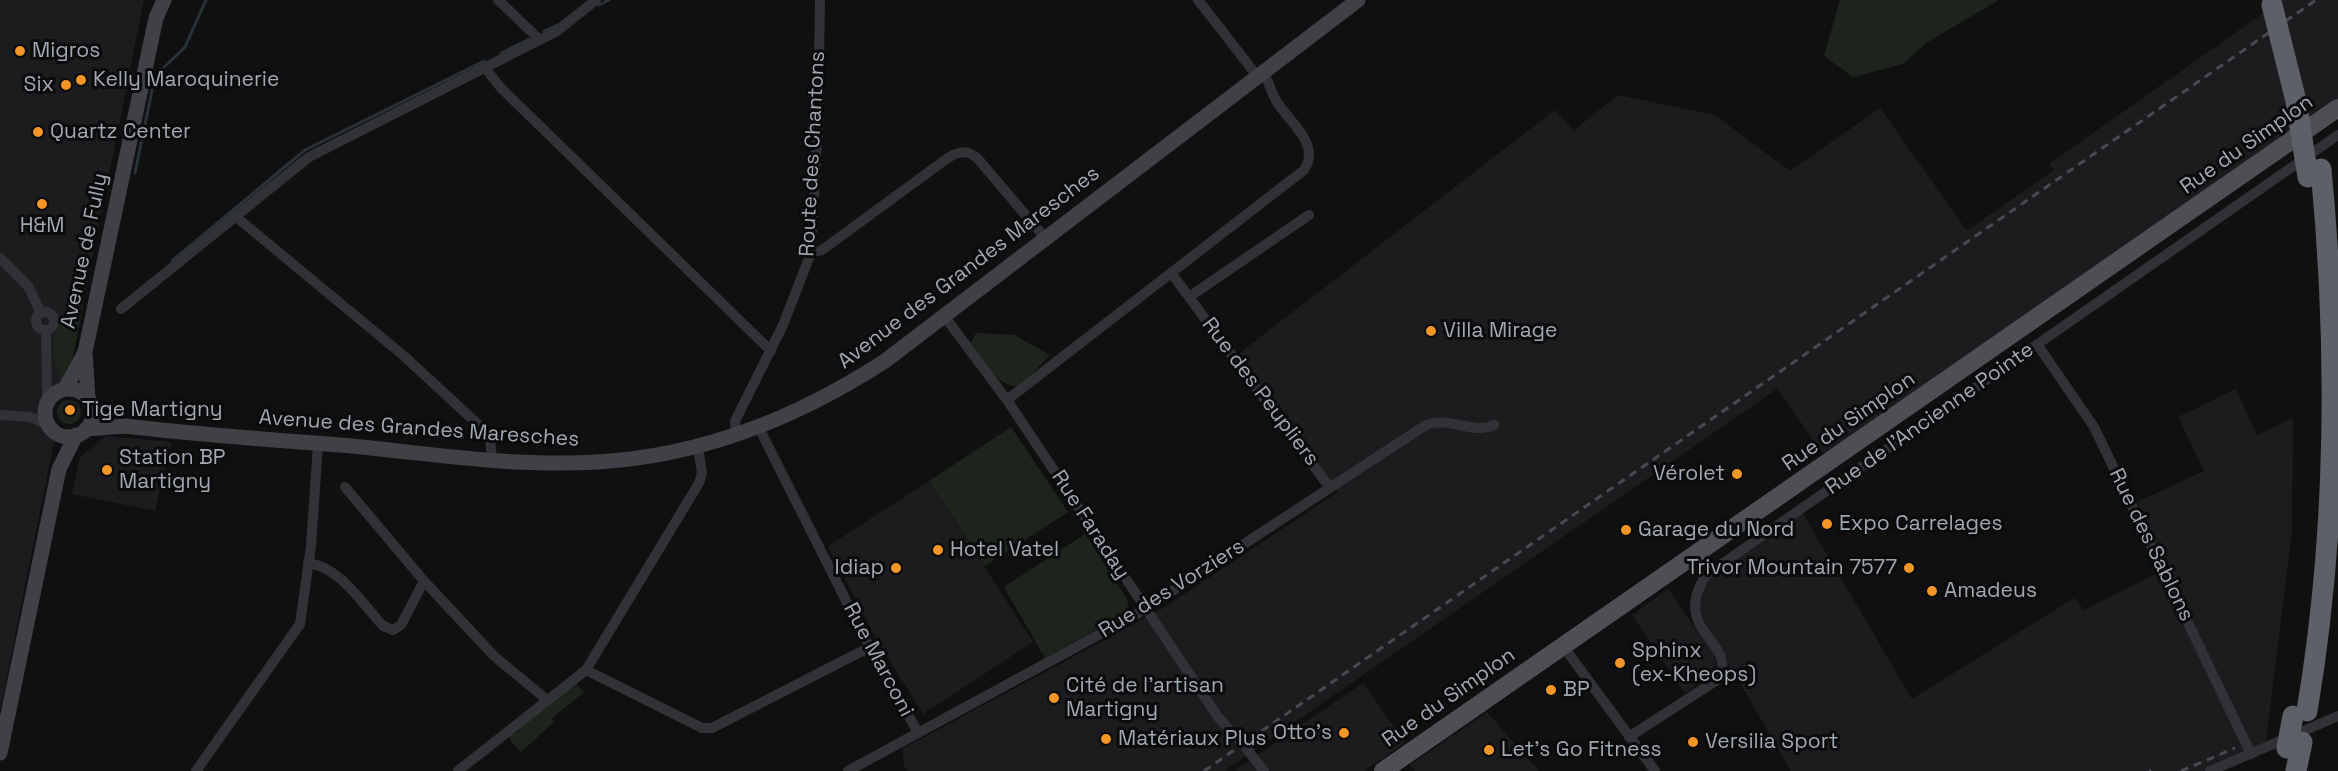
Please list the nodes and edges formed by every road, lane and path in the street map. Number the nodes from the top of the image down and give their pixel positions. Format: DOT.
graph roads {
  1 [pos="155,0"];
  2 [pos="164,0"];
  3 [pos="498,0"];
  4 [pos="596,0"];
  5 [pos="820,0"];
  6 [pos="1198,0"];
  7 [pos="1358,0"];
  8 [pos="2274,1"];
  9 [pos="156,18"];
  10 [pos="540,40"];
  11 [pos="485,68"];
  12 [pos="1260,74"];
  13 [pos="2338,108"];
  14 [pos="2338,135"];
  15 [pos="1309,215"];
  16 [pos="235,216"];
  17 [pos="1046,239"];
  18 [pos="811,253"];
  19 [pos="0,258"];
  20 [pos="1172,274"];
  21 [pos="1189,297"];
  22 [pos="122,309"];
  23 [pos="945,317"];
  24 [pos="2037,344"];
  25 [pos="771,351"];
  26 [pos="85,352"];
  27 [pos="48,368"];
  28 [pos="64,390"];
  29 [pos="1007,400"];
  30 [pos="90,402"];
  31 [pos="47,404"];
  32 [pos="0,415"];
  33 [pos="31,417"];
  34 [pos="1494,424"];
  35 [pos="125,426"];
  36 [pos="51,428"];
  37 [pos="759,428"];
  38 [pos="81,432"];
  39 [pos="736,435"];
  40 [pos="318,444"];
  41 [pos="698,447"];
  42 [pos="492,459"];
  43 [pos="59,469"];
  44 [pos="345,487"];
  45 [pos="1330,488"];
  46 [pos="308,563"];
  47 [pos="424,581"];
  48 [pos="1146,609"];
  49 [pos="870,646"];
  50 [pos="1563,646"];
  51 [pos="586,670"];
  52 [pos="546,699"];
  53 [pos="2338,716"];
  54 [pos="918,732"];
  55 [pos="1234,735"];
  56 [pos="1629,737"];
  57 [pos="1,745"];
  58 [pos="2294,745"];
  59 [pos="1250,753"];
  60 [pos="2251,754"];
  61 [pos="196,771"];
  62 [pos="458,771"];
  63 [pos="848,771"];
  64 [pos="1264,771"];
  65 [pos="1383,771"];
  66 [pos="1655,771"];
  67 [pos="2210,771"];
  68 [pos="2282,771"];
  69 [pos="2296,771"];
  1 -- 9 [label="main road, Avenue de Fully"];
  2 -- 9 [label="main road, Avenue de Fully"];
  3 -- 10 [label="street"];
  4 -- 10 [label="street"];
  5 -- 18 [label="street, Route des Chantons"];
  6 -- 12 [label="street"];
  7 -- 12 [label="main road, Avenue des Grandes Maresches"];
  8 -- 58 [label="highway, bridge"];
  9 -- 26 [label="main road, Avenue de Fully"];
  10 -- 11 [label="street"];
  11 -- 16 [label="street"];
  11 -- 25 [label="street"];
  12 -- 17 [label="main road, Avenue des Grandes Maresches"];
  12 -- 20 [label="street"];
  13 -- 50 [label="main road, Rue du Simplon"];
  14 -- 24 [label="street, Rue de l'Ancienne Pointe"];
  15 -- 21 [label="street, Rue des Peupliers"];
  16 -- 22 [label="street"];
  16 -- 42 [label="street"];
  17 -- 18 [label="street"];
  17 -- 23 [label="main road, Avenue des Grandes Maresches"];
  18 -- 25 [label="street, Route des Chantons"];
  19 -- 27 [label="street"];
  20 -- 21 [label="street, Rue des Peupliers"];
  20 -- 29 [label="street"];
  21 -- 45 [label="street, Rue des Peupliers"];
  23 -- 29 [label="street, Rue Faraday"];
  23 -- 37 [label="main road, Avenue des Grandes Maresches"];
  24 -- 56 [label="street, Rue de l'Ancienne Pointe"];
  24 -- 60 [label="street, Rue des Sablons"];
  25 -- 39 [label="street, Route des Chantons"];
  26 -- 28 [label="main road, Avenue de Fully"];
  26 -- 30 [label="main road, Avenue de Fully"];
  27 -- 28 [label="street"];
  27 -- 31 [label="street"];
  28 -- 30 [label="main road"];
  28 -- 31 [label="main road"];
  29 -- 48 [label="street, Rue Faraday"];
  30 -- 35 [label="main road, Avenue des Grandes Maresches"];
  30 -- 38 [label="main road"];
  31 -- 33 [label="street"];
  31 -- 36 [label="main road"];
  32 -- 33 [label="street"];
  33 -- 36 [label="street"];
  34 -- 45 [label="street, Rue des Vorziers"];
  35 -- 38 [label="main road, Avenue des Grandes Maresches"];
  35 -- 40 [label="main road, Avenue des Grandes Maresches"];
  36 -- 38 [label="main road"];
  36 -- 43 [label="main road"];
  37 -- 39 [label="main road, Avenue des Grandes Maresches"];
  37 -- 49 [label="street, Rue Marconi"];
  38 -- 43 [label="main road"];
  39 -- 41 [label="main road, Avenue des Grandes Maresches"];
  40 -- 42 [label="main road, Avenue des Grandes Maresches"];
  40 -- 46 [label="street"];
  41 -- 42 [label="main road, Avenue des Grandes Maresches"];
  41 -- 51 [label="street"];
  43 -- 57 [label="main road"];
  44 -- 47 [label="street"];
  45 -- 48 [label="street, Rue des Vorziers"];
  46 -- 47 [label="street"];
  46 -- 61 [label="street"];
  47 -- 52 [label="street"];
  48 -- 54 [label="street, Rue des Vorziers"];
  48 -- 55 [label="street, Rue Faraday"];
  49 -- 51 [label="street"];
  49 -- 54 [label="street, Rue Marconi"];
  50 -- 56 [label="street"];
  50 -- 65 [label="main road, Rue du Simplon"];
  51 -- 52 [label="street"];
  52 -- 62 [label="street"];
  53 -- 60 [label="street"];
  54 -- 63 [label="street, Rue des Vorziers"];
  56 -- 66 [label="street"];
  58 -- 68 [label="highway"];
  58 -- 69 [label="highway"];
  59 -- 64 [label="street"];
  60 -- 67 [label="street"];
}
